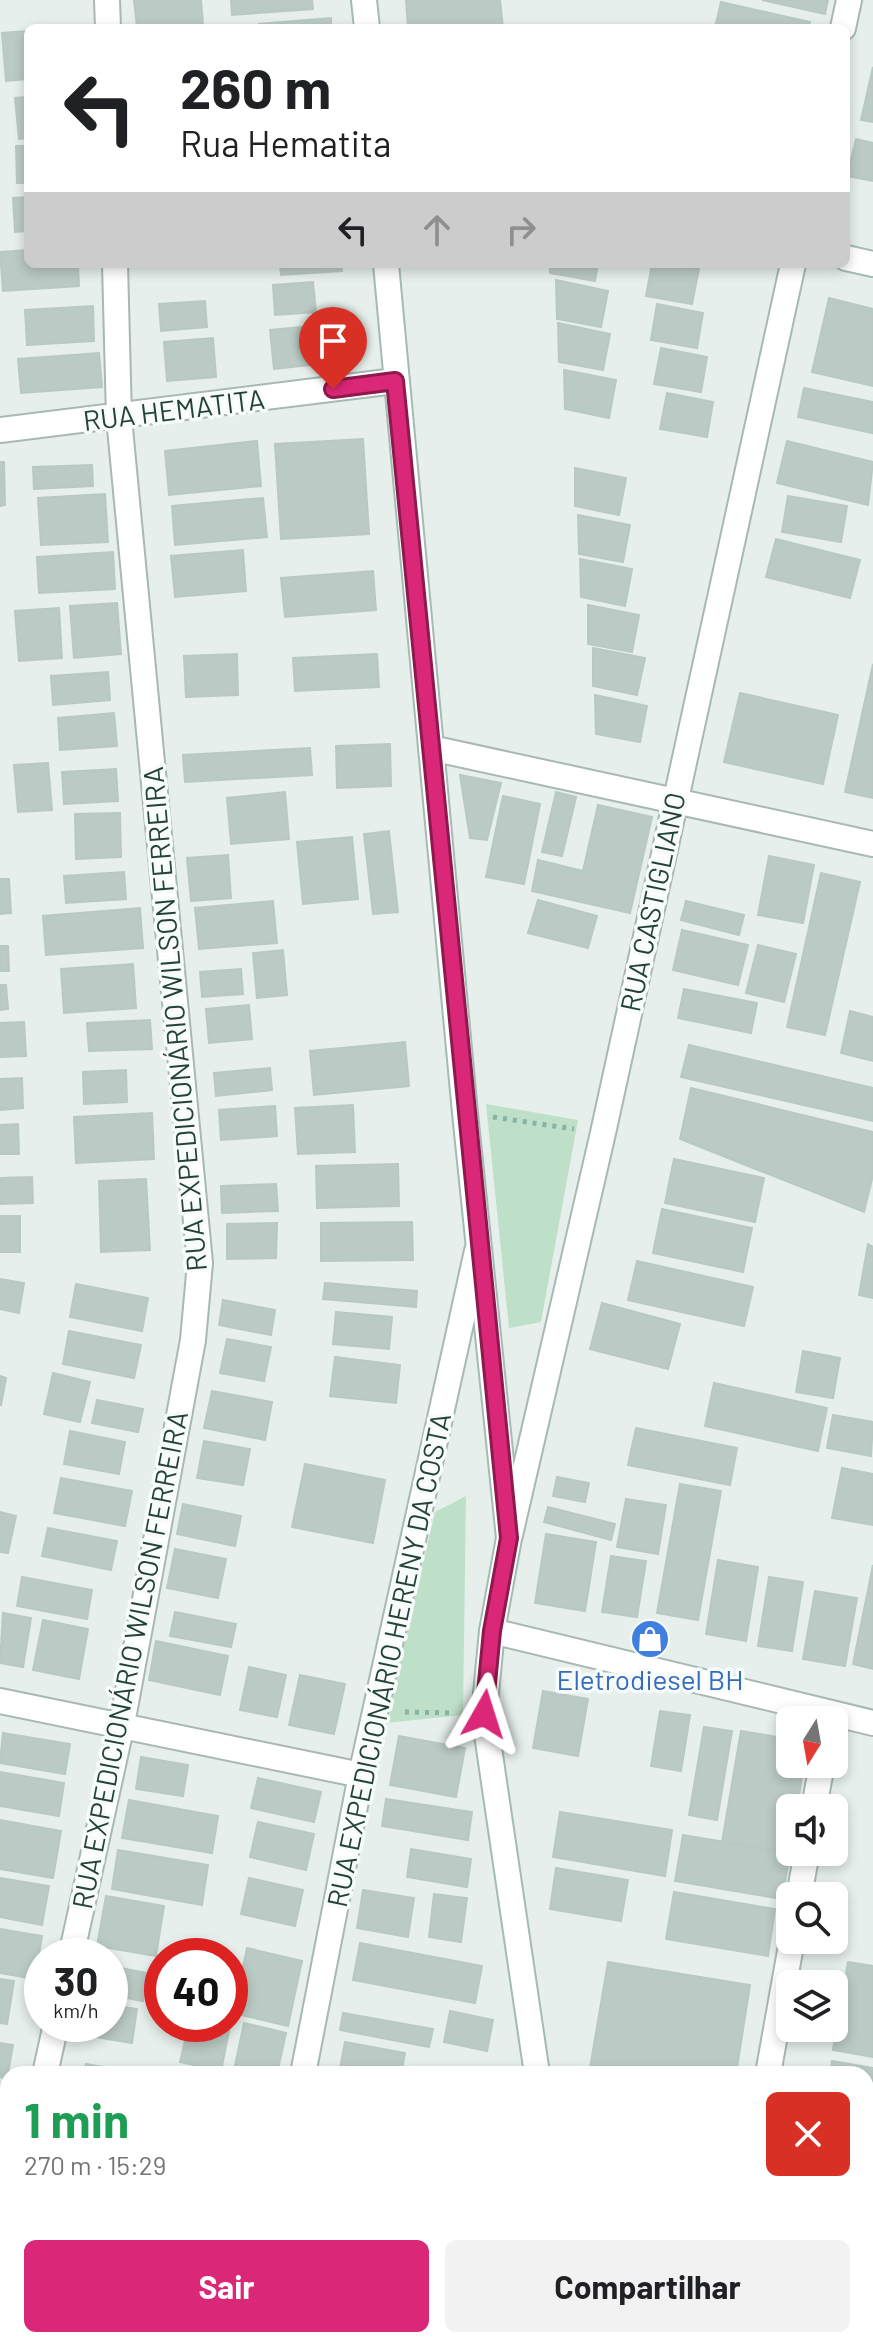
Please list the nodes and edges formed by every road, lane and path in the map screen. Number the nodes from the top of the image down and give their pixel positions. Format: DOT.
graph roads {
  1 [pos="107,0"];
  2 [pos="364,0"];
  3 [pos="849,0"];
  4 [pos="108,24"];
  5 [pos="367,24"];
  6 [pos="844,24"];
  7 [pos="850,259"];
  8 [pos="873,264"];
  9 [pos="115,268"];
  10 [pos="386,268"];
  11 [pos="792,268"];
  12 [pos="395,381"];
  13 [pos="119,418"];
  14 [pos="0,430"];
  15 [pos="431,748"];
  16 [pos="675,801"];
  17 [pos="873,844"];
  18 [pos="465,1113"];
  19 [pos="603,1133"];
  20 [pos="478,1246"];
  21 [pos="509,1538"];
  22 [pos="492,1631"];
  23 [pos="0,1701"];
  24 [pos="783,1706"];
  25 [pos="376,1711"];
  26 [pos="484,1714"];
  27 [pos="848,1720"];
  28 [pos="873,1723"];
  29 [pos="122,1724"];
  30 [pos="361,1775"];
  31 [pos="75,1938"];
  32 [pos="789,1954"];
  33 [pos="52,2042"];
  34 [pos="47,2066"];
  35 [pos="305,2066"];
  36 [pos="536,2066"];
  37 [pos="769,2066"];
  1 -- 4 [label="street"];
  2 -- 5 [label="street"];
  3 -- 6 [label="street"];
  7 -- 8 [label="street"];
  9 -- 13 [label="street, RUA EXPEDICIONÁRIO WILSON FERREIRA"];
  10 -- 12 [label="street"];
  11 -- 16 [label="street, RUA CASTIGLIANO"];
  12 -- 13 [label="street, RUA HEMATITA"];
  12 -- 15 [label="street"];
  13 -- 14 [label="street, RUA HEMATITA"];
  13 -- 29 [label="street, RUA EXPEDICIONÁRIO WILSON FERREIRA"];
  15 -- 16 [label="street"];
  15 -- 18 [label="street"];
  16 -- 17 [label="street"];
  16 -- 19 [label="street, RUA CASTIGLIANO"];
  18 -- 19 [label="path"];
  18 -- 20 [label="street"];
  19 -- 21 [label="street, RUA CASTIGLIANO"];
  20 -- 21 [label="street"];
  20 -- 25 [label="street, RUA EXPEDICIONÁRIO HERENY DA COSTA"];
  21 -- 22 [label="street"];
  22 -- 24 [label="street"];
  22 -- 26 [label="street"];
  23 -- 29 [label="street"];
  25 -- 26 [label="path"];
  25 -- 30 [label="street, RUA EXPEDICIONÁRIO HERENY DA COSTA"];
  26 -- 36 [label="street"];
  27 -- 28 [label="street"];
  29 -- 30 [label="street"];
  29 -- 31 [label="street, RUA EXPEDICIONÁRIO WILSON FERREIRA"];
  30 -- 35 [label="street, RUA EXPEDICIONÁRIO HERENY DA COSTA"];
  32 -- 37 [label="street"];
  33 -- 34 [label="street"];
}
